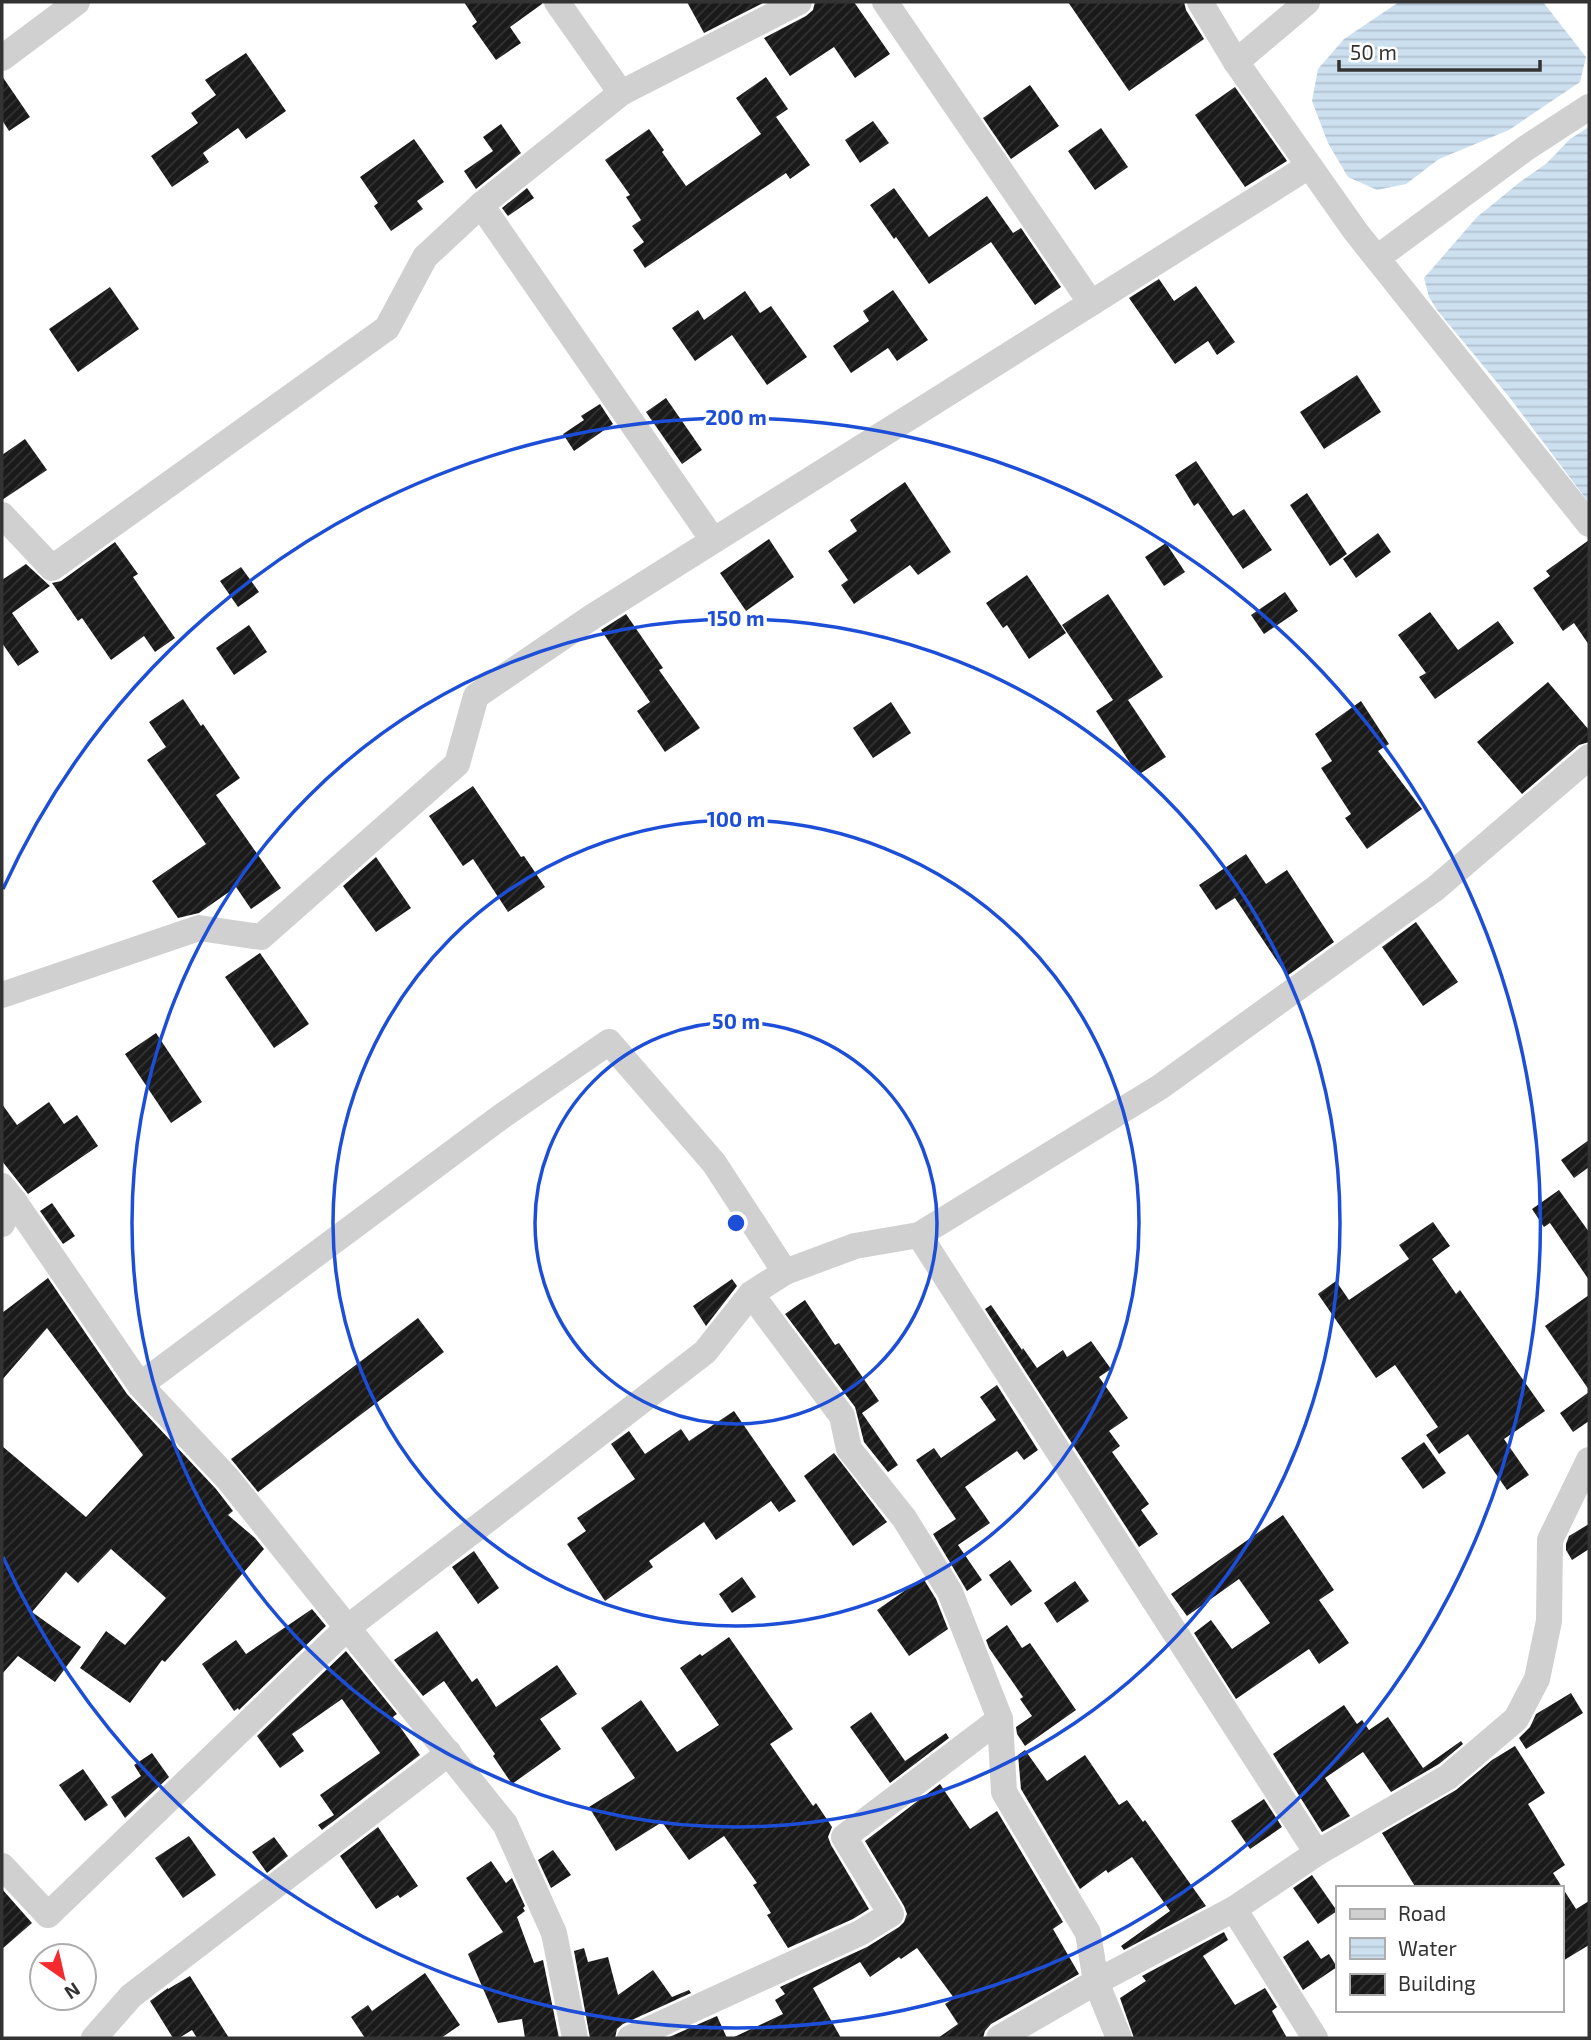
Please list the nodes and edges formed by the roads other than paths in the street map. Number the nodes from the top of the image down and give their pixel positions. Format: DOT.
graph roads {
  1 [pos="77,2"];
  2 [pos="557,2"];
  3 [pos="799,2"];
  4 [pos="886,2"];
  5 [pos="1199,2"];
  6 [pos="1307,2"];
  7 [pos="2,58"];
  8 [pos="1236,62"];
  9 [pos="621,93"];
  10 [pos="1589,107"];
  11 [pos="1309,166"];
  12 [pos="481,205"];
  13 [pos="1377,258"];
  14 [pos="1091,303"];
  15 [pos="2,515"];
  16 [pos="1589,524"];
  17 [pos="713,540"];
  18 [pos="1589,757"];
  19 [pos="2,995"];
  20 [pos="6,1204"];
  21 [pos="919,1235"];
  22 [pos="785,1272"];
  23 [pos="751,1294"];
  24 [pos="140,1385"];
  25 [pos="1589,1460"];
  26 [pos="347,1628"];
  27 [pos="1000,1719"];
  28 [pos="449,1753"];
  29 [pos="1317,1853"];
  30 [pos="2,1866"];
  31 [pos="1234,1909"];
  32 [pos="1096,1982"];
  33 [pos="94,2038"];
  34 [pos="575,2038"];
  35 [pos="631,2038"];
  36 [pos="999,2038"];
  37 [pos="1119,2038"];
  38 [pos="1315,2038"];
  1 -- 7 [label="street"];
  2 -- 9 [label="street"];
  3 -- 9 [label="street"];
  4 -- 14 [label="street"];
  5 -- 8 [label="street"];
  6 -- 8 [label="street"];
  8 -- 11 [label="street"];
  9 -- 12 [label="street"];
  10 -- 13 [label="street"];
  11 -- 13 [label="street"];
  11 -- 14 [label="street"];
  12 -- 15 [label="street"];
  12 -- 17 [label="street"];
  13 -- 16 [label="street"];
  14 -- 17 [label="street"];
  17 -- 19 [label="street"];
  18 -- 21 [label="street"];
  20 -- 24 [label="street"];
  21 -- 22 [label="street"];
  21 -- 29 [label="street"];
  22 -- 23 [label="street"];
  22 -- 24 [label="street"];
  23 -- 26 [label="street"];
  23 -- 27 [label="street"];
  24 -- 26 [label="street"];
  25 -- 29 [label="street"];
  26 -- 28 [label="street"];
  26 -- 30 [label="street"];
  27 -- 32 [label="street"];
  27 -- 35 [label="street"];
  28 -- 33 [label="street"];
  28 -- 34 [label="street"];
  29 -- 31 [label="street"];
  31 -- 32 [label="street"];
  31 -- 38 [label="street"];
  32 -- 36 [label="street"];
  32 -- 37 [label="street"];
}
